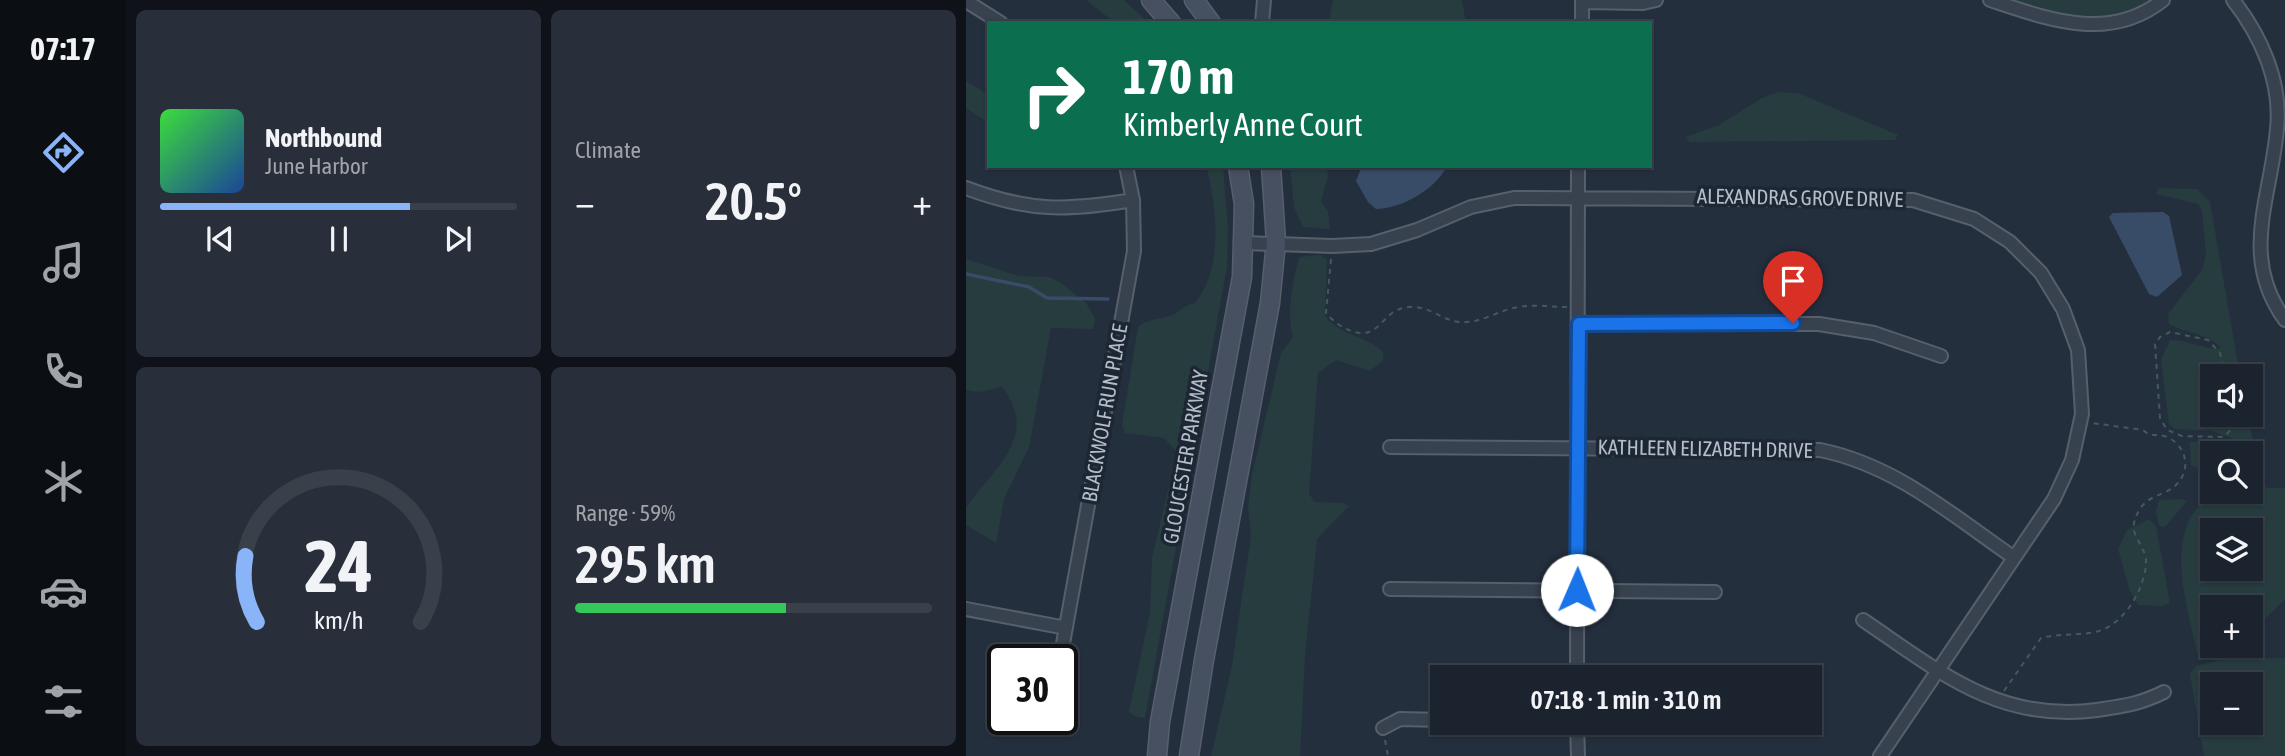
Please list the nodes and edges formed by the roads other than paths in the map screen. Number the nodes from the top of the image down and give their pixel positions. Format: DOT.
graph roads {
  1 [pos="1151,0"];
  2 [pos="1194,0"];
  3 [pos="1264,0"];
  4 [pos="1656,0"];
  5 [pos="1990,0"];
  6 [pos="2162,0"];
  7 [pos="2233,0"];
  8 [pos="966,1"];
  9 [pos="1582,1"];
  10 [pos="998,21"];
  11 [pos="1169,21"];
  12 [pos="1210,21"];
  13 [pos="1262,21"];
  14 [pos="1581,21"];
  15 [pos="1126,168"];
  16 [pos="1238,168"];
  17 [pos="1270,168"];
  18 [pos="1578,168"];
  19 [pos="966,188"];
  20 [pos="1578,197"];
  21 [pos="1133,200"];
  22 [pos="1276,242"];
  23 [pos="1245,243"];
  24 [pos="2285,320"];
  25 [pos="1579,324"];
  26 [pos="1941,356"];
  27 [pos="1390,447"];
  28 [pos="1577,448"];
  29 [pos="2013,557"];
  30 [pos="1390,589"];
  31 [pos="1577,590"];
  32 [pos="1715,592"];
  33 [pos="966,609"];
  34 [pos="1863,620"];
  35 [pos="1066,628"];
  36 [pos="1063,644"];
  37 [pos="1577,665"];
  38 [pos="1937,670"];
  39 [pos="2164,692"];
  40 [pos="1430,720"];
  41 [pos="1383,729"];
  42 [pos="1577,735"];
  43 [pos="1157,756"];
  44 [pos="1189,756"];
  45 [pos="1578,756"];
  46 [pos="1880,756"];
  1 -- 11 [label="main road"];
  2 -- 12 [label="main road"];
  3 -- 13 [label="street"];
  4 -- 9 [label="street"];
  5 -- 6 [label="street"];
  7 -- 24 [label="street"];
  8 -- 10 [label="street"];
  9 -- 14 [label="street"];
  15 -- 21 [label="street, BLACKWOLF RUN PLACE"];
  16 -- 23 [label="main road, GLOUCESTER PARKWAY"];
  17 -- 22 [label="main road"];
  18 -- 20 [label="street"];
  19 -- 21 [label="street"];
  20 -- 22 [label="street, ALEXANDRAS GROVE DRIVE"];
  20 -- 25 [label="street"];
  20 -- 29 [label="street, ALEXANDRAS GROVE DRIVE"];
  21 -- 35 [label="street, BLACKWOLF RUN PLACE"];
  22 -- 23 [label="street, ALEXANDRAS GROVE DRIVE"];
  22 -- 44 [label="main road"];
  23 -- 43 [label="main road, GLOUCESTER PARKWAY"];
  25 -- 26 [label="street"];
  25 -- 28 [label="street"];
  27 -- 28 [label="street, KATHLEEN ELIZABETH DRIVE"];
  28 -- 29 [label="street, KATHLEEN ELIZABETH DRIVE"];
  28 -- 31 [label="street"];
  29 -- 38 [label="street, ALEXANDRAS GROVE DRIVE"];
  30 -- 31 [label="street"];
  31 -- 32 [label="street"];
  31 -- 37 [label="street"];
  33 -- 35 [label="street"];
  34 -- 38 [label="street"];
  35 -- 36 [label="street, BLACKWOLF RUN PLACE"];
  38 -- 39 [label="street"];
  38 -- 46 [label="street, ALEXANDRAS GROVE DRIVE"];
  40 -- 41 [label="street"];
  42 -- 45 [label="street"];
}
